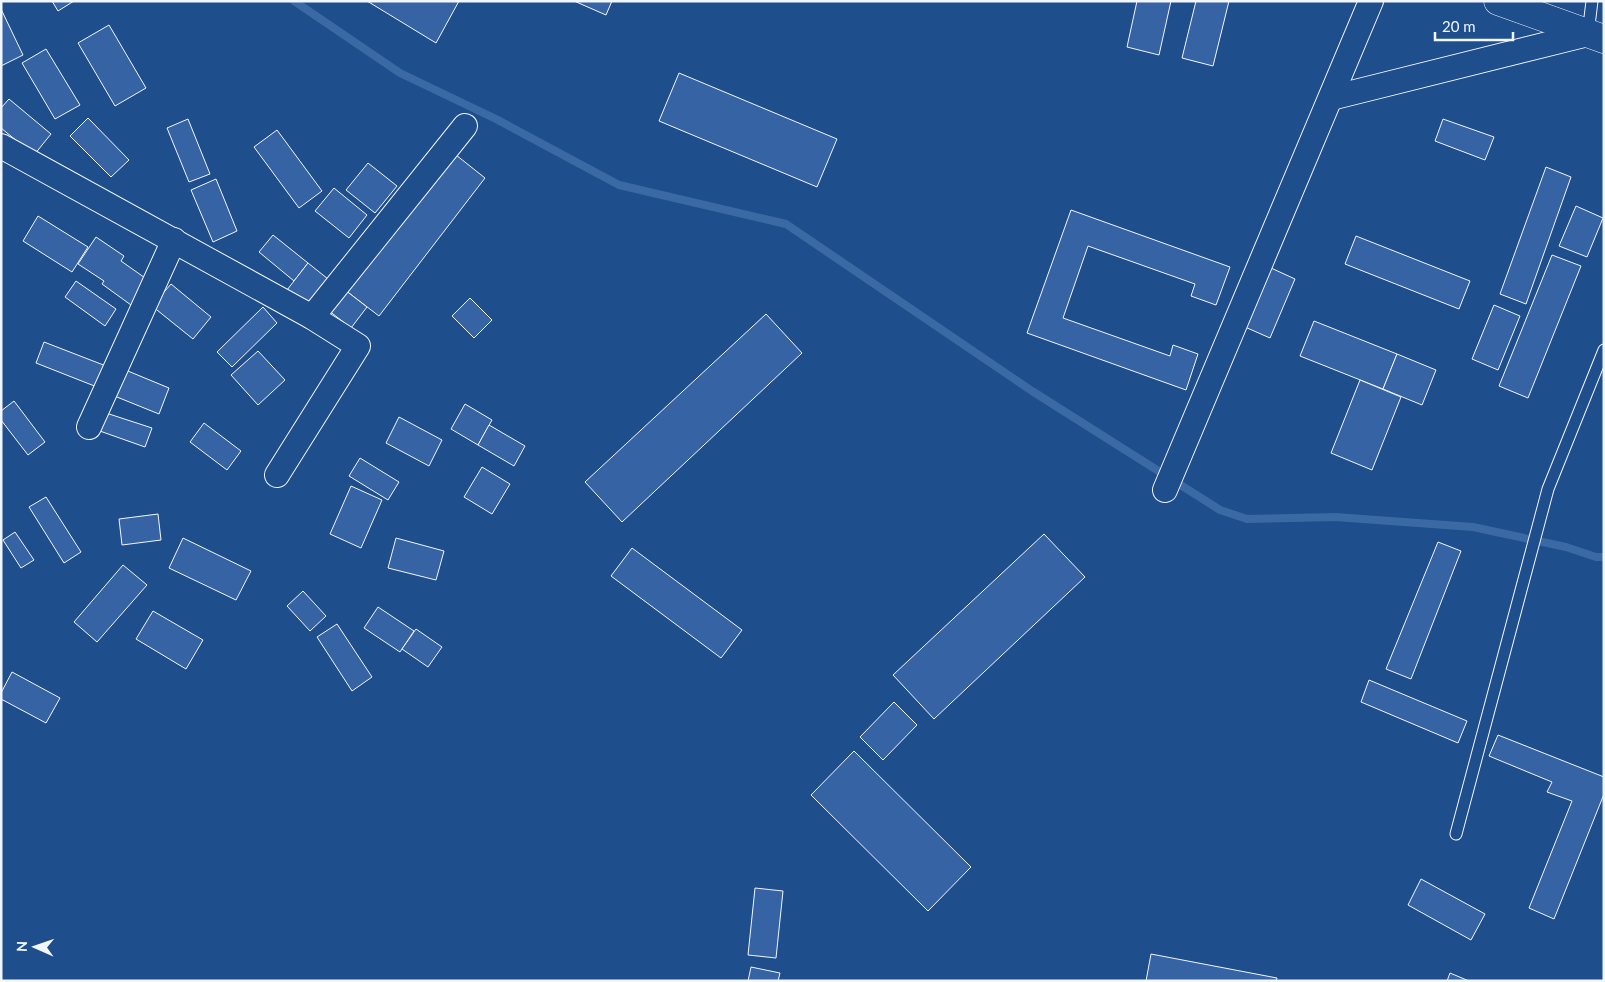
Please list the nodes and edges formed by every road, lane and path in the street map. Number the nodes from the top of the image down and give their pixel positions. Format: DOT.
graph roads {
  1 [pos="1371,1"];
  2 [pos="1498,1"];
  3 [pos="1592,1"];
  4 [pos="1596,36"];
  5 [pos="1331,98"];
  6 [pos="465,126"];
  7 [pos="1,146"];
  8 [pos="174,240"];
  9 [pos="312,317"];
  10 [pos="1604,350"];
  11 [pos="89,427"];
  12 [pos="277,475"];
  13 [pos="1165,490"];
  14 [pos="1456,834"];
  1 -- 5 [label="street"];
  2 -- 4 [label="main road"];
  3 -- 4 [label="lane"];
  4 -- 5 [label="street"];
  5 -- 13 [label="street"];
  6 -- 9 [label="street"];
  7 -- 8 [label="street"];
  8 -- 9 [label="street"];
  8 -- 11 [label="street"];
  9 -- 12 [label="street"];
  10 -- 14 [label="lane"];
}
